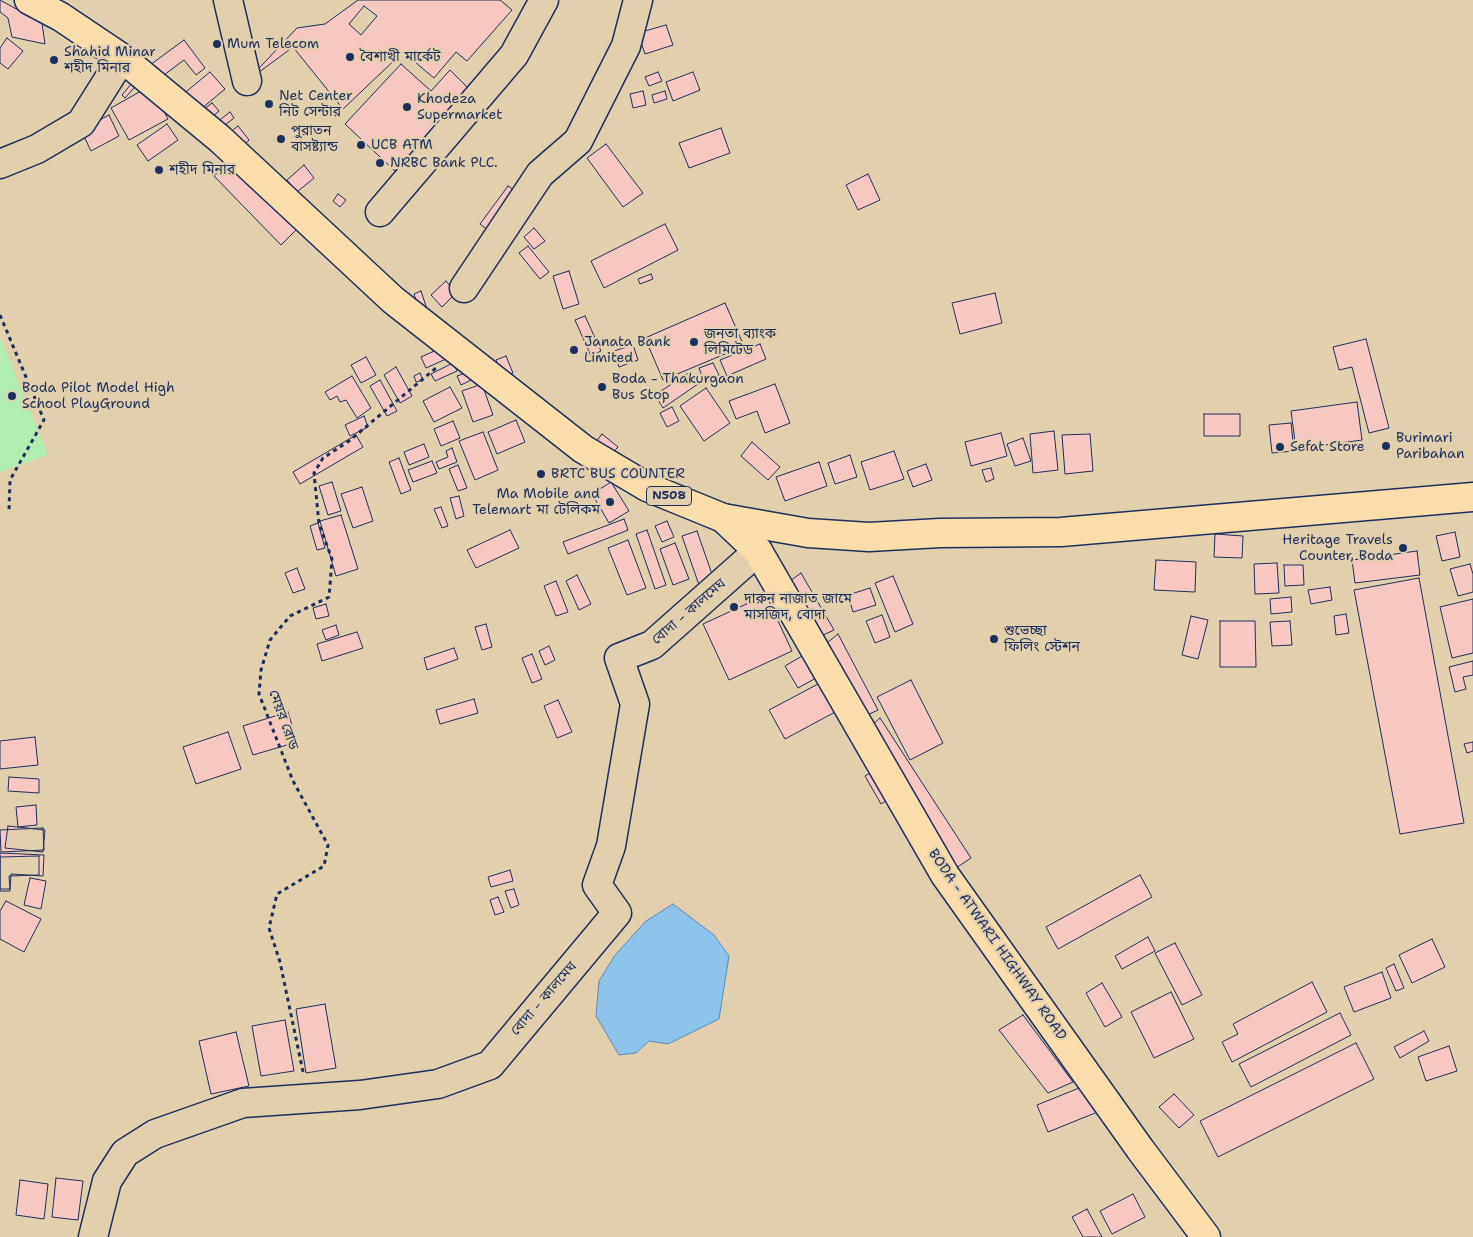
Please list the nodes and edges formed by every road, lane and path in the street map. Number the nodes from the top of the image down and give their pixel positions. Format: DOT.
graph roads {
  1 [pos="29,0"];
  2 [pos="228,0"];
  3 [pos="544,0"];
  4 [pos="638,0"];
  5 [pos="122,58"];
  6 [pos="247,81"];
  7 [pos="0,164"];
  8 [pos="380,212"];
  9 [pos="464,288"];
  10 [pos="0,315"];
  11 [pos="458,350"];
  12 [pos="1473,497"];
  13 [pos="10,510"];
  14 [pos="723,518"];
  15 [pos="758,551"];
  16 [pos="308,1098"];
  17 [pos="93,1237"];
  18 [pos="1206,1237"];
  1 -- 5 [label="main road, N508"];
  2 -- 6 [label="street"];
  3 -- 8 [label="street"];
  4 -- 9 [label="street"];
  5 -- 7 [label="street"];
  5 -- 11 [label="main road, N508"];
  10 -- 13 [label="path"];
  11 -- 14 [label="main road, N508"];
  11 -- 16 [label="path, মেয়র রোড"];
  12 -- 14 [label="main road, N508"];
  14 -- 15 [label="main road, BODA - ATWARI HIGHWAY ROAD"];
  15 -- 16 [label="street, বোদা - কালমেঘ"];
  15 -- 18 [label="main road, BODA - ATWARI HIGHWAY ROAD"];
  16 -- 17 [label="street, বোদা - কালমেঘ"];
}
